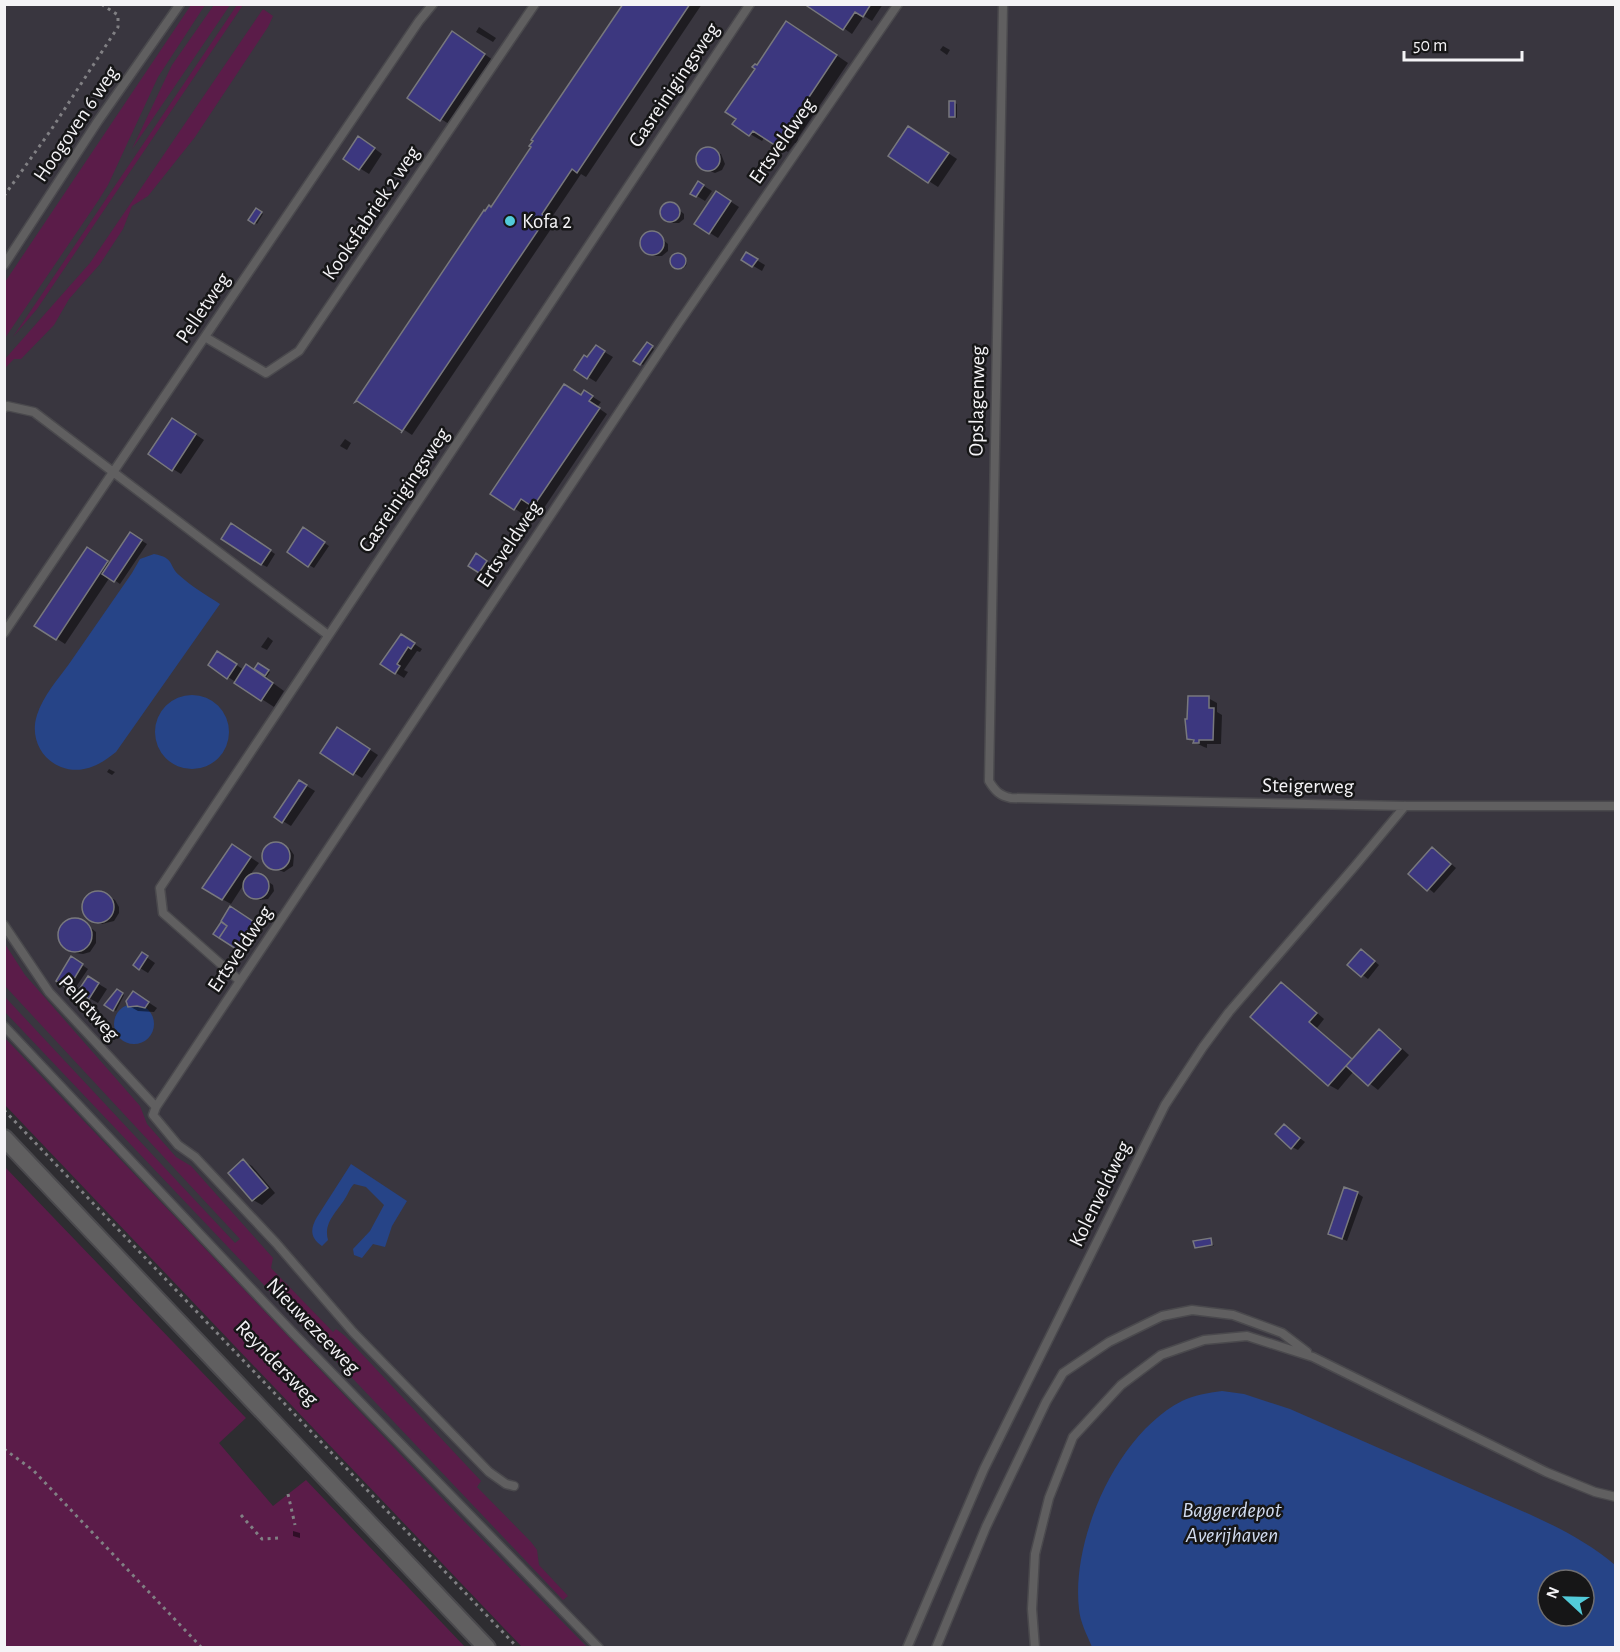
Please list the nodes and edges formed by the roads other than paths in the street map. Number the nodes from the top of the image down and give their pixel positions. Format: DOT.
graph roads {
  1 [pos="180,4"];
  2 [pos="433,4"];
  3 [pos="535,4"];
  4 [pos="750,4"];
  5 [pos="898,4"];
  6 [pos="1003,4"];
  7 [pos="4,266"];
  8 [pos="205,337"];
  9 [pos="4,408"];
  10 [pos="112,473"];
  11 [pos="4,633"];
  12 [pos="328,635"];
  13 [pos="1000,795"];
  14 [pos="1405,806"];
  15 [pos="1616,807"];
  16 [pos="4,925"];
  17 [pos="240,981"];
  18 [pos="4,1026"];
  19 [pos="156,1107"];
  20 [pos="4,1138"];
  21 [pos="1313,1357"];
  22 [pos="514,1486"];
  23 [pos="1616,1497"];
  24 [pos="1036,1646"];
  25 [pos="487,1647"];
  26 [pos="599,1647"];
  27 [pos="907,1647"];
  28 [pos="936,1647"];
  1 -- 7 [label="lane, Hoogoven 6 weg"];
  2 -- 8 [label="lane, Pelletweg"];
  3 -- 8 [label="lane, Kooksfabriek 2 weg"];
  4 -- 12 [label="lane, Gasreinigingsweg"];
  5 -- 17 [label="lane, Ertsveldweg"];
  6 -- 13 [label="lane, Opslagenweg"];
  8 -- 10 [label="lane, Pelletweg"];
  9 -- 10 [label="lane"];
  10 -- 11 [label="lane, Pelletweg"];
  10 -- 12 [label="lane"];
  12 -- 17 [label="lane, Gasreinigingsweg"];
  13 -- 14 [label="lane, Steigerweg"];
  14 -- 15 [label="lane, Steigerweg"];
  14 -- 27 [label="lane, Kolenveldweg"];
  16 -- 19 [label="lane, Pelletweg"];
  17 -- 19 [label="lane, Ertsveldweg"];
  18 -- 26 [label="lane, Nieuwezeeweg"];
  19 -- 22 [label="lane, Pelletweg"];
  20 -- 25 [label="street, Reyndersweg"];
  21 -- 23 [label="lane"];
  21 -- 24 [label="lane"];
  21 -- 28 [label="lane"];
}
